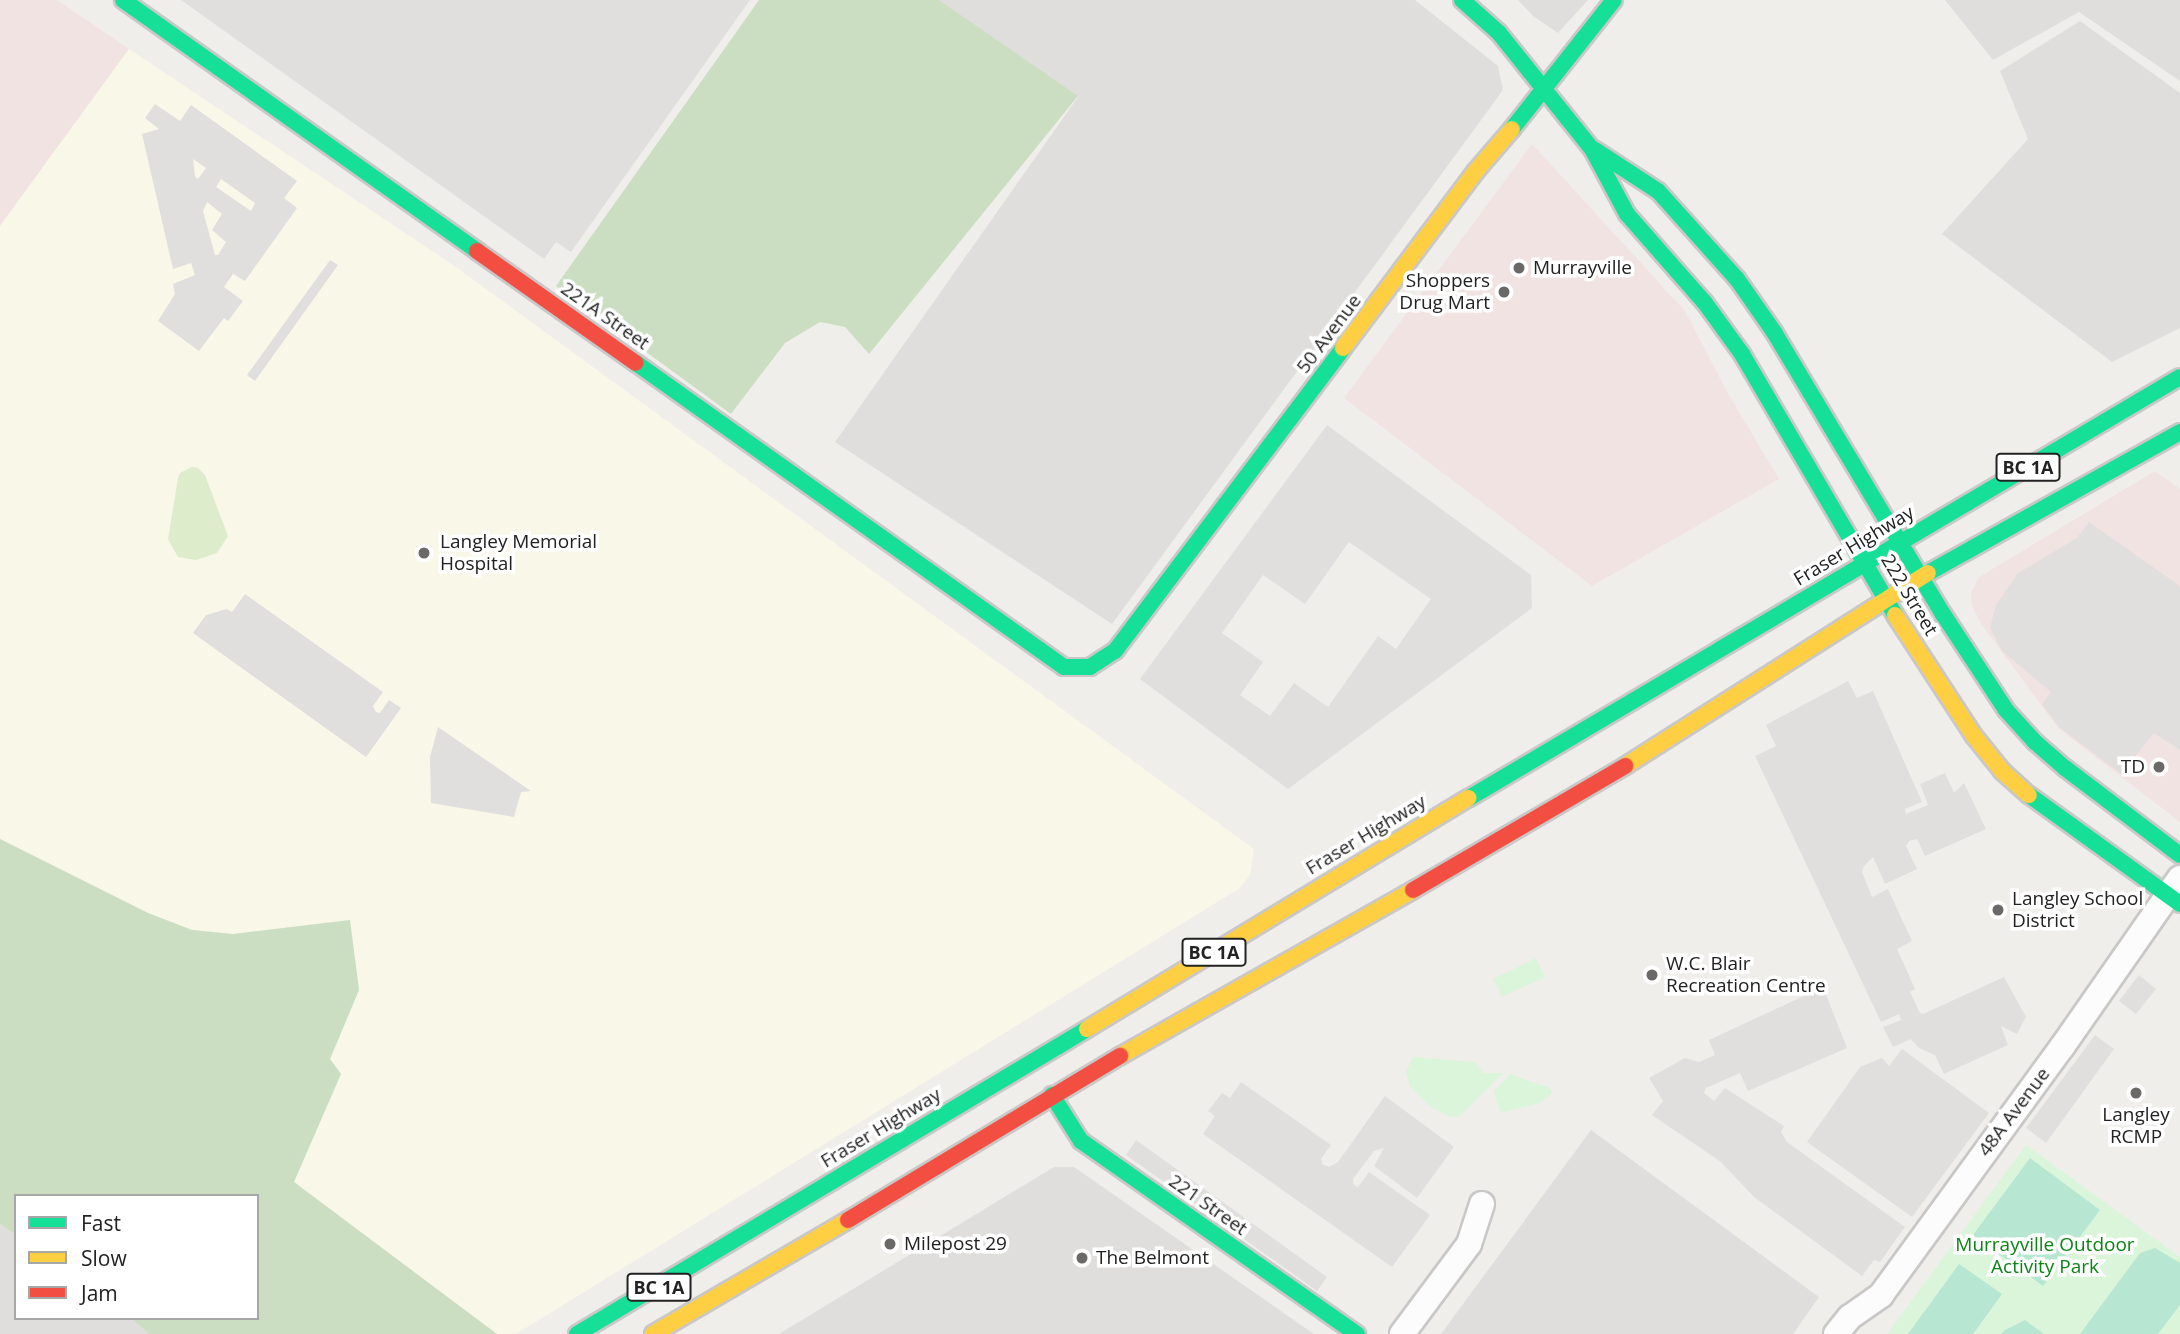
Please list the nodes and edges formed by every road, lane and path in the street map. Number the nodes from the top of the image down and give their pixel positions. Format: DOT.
graph roads {
  1 [pos="123,0"];
  2 [pos="1462,0"];
  3 [pos="1614,0"];
  4 [pos="1545,91"];
  5 [pos="1592,149"];
  6 [pos="2180,377"];
  7 [pos="2180,432"];
  8 [pos="1901,543"];
  9 [pos="1866,564"];
  10 [pos="1922,577"];
  11 [pos="1888,599"];
  12 [pos="1064,667"];
  13 [pos="2180,855"];
  14 [pos="2176,892"];
  15 [pos="1052,1095"];
  16 [pos="1482,1204"];
  17 [pos="577,1334"];
  18 [pos="653,1334"];
  19 [pos="1357,1334"];
  20 [pos="1402,1334"];
  21 [pos="1836,1334"];
  1 -- 12 [label="street, 221A Street"];
  2 -- 4 [label="street, 222 Street"];
  3 -- 4 [label="street, 50 Avenue"];
  4 -- 5 [label="street, 222 Street"];
  4 -- 12 [label="street, 50 Avenue"];
  5 -- 8 [label="street, 222 Street"];
  5 -- 9 [label="street, 222 Street"];
  6 -- 8 [label="street, Fraser Highway / BC 1A"];
  7 -- 10 [label="street, BC 1A"];
  8 -- 9 [label="street, Fraser Highway / BC 1A"];
  8 -- 10 [label="street, 222 Street"];
  9 -- 11 [label="street, 222 Street"];
  9 -- 17 [label="street, Fraser Highway / BC 1A"];
  10 -- 11 [label="street, BC 1A"];
  10 -- 13 [label="street, 222 Street"];
  11 -- 14 [label="street, 222 Street"];
  11 -- 15 [label="street, BC 1A"];
  14 -- 21 [label="street, 48A Avenue"];
  15 -- 18 [label="street, BC 1A"];
  15 -- 19 [label="street, 221 Street"];
  16 -- 20 [label="street"];
}
